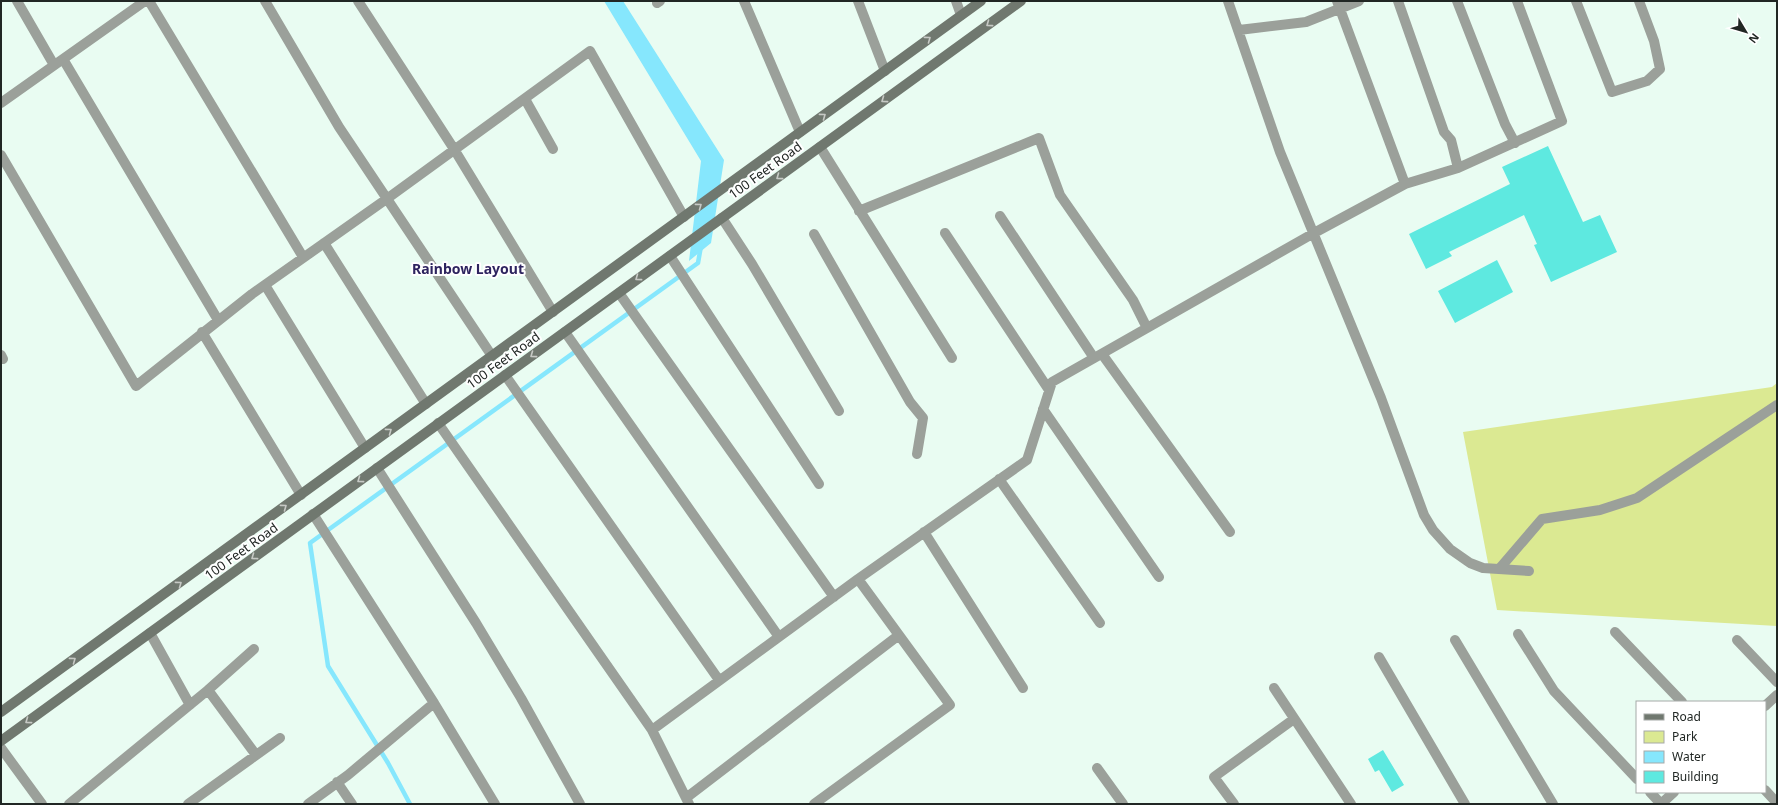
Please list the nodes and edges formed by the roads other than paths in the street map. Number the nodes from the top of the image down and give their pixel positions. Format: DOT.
graph roads {
  1 [pos="17,1"];
  2 [pos="145,1"];
  3 [pos="149,1"];
  4 [pos="265,1"];
  5 [pos="358,1"];
  6 [pos="744,1"];
  7 [pos="858,1"];
  8 [pos="956,1"];
  9 [pos="981,1"];
  10 [pos="1021,1"];
  11 [pos="1228,1"];
  12 [pos="1359,1"];
  13 [pos="1398,1"];
  14 [pos="1457,1"];
  15 [pos="1518,1"];
  16 [pos="1576,1"];
  17 [pos="1639,1"];
  18 [pos="1338,5"];
  19 [pos="962,15"];
  20 [pos="1239,30"];
  21 [pos="63,59"];
  22 [pos="54,65"];
  23 [pos="885,71"];
  24 [pos="525,98"];
  25 [pos="1,103"];
  26 [pos="800,132"];
  27 [pos="1515,143"];
  28 [pos="820,147"];
  29 [pos="454,149"];
  30 [pos="554,149"];
  31 [pos="1,155"];
  32 [pos="1458,168"];
  33 [pos="1406,184"];
  34 [pos="388,198"];
  35 [pos="859,211"];
  36 [pos="1000,216"];
  37 [pos="684,217"];
  38 [pos="722,218"];
  39 [pos="945,233"];
  40 [pos="1314,233"];
  41 [pos="814,234"];
  42 [pos="324,243"];
  43 [pos="670,256"];
  44 [pos="303,257"];
  45 [pos="265,285"];
  46 [pos="619,292"];
  47 [pos="553,312"];
  48 [pos="218,320"];
  49 [pos="1147,328"];
  50 [pos="202,332"];
  51 [pos="565,332"];
  52 [pos="492,356"];
  53 [pos="1098,356"];
  54 [pos="952,358"];
  55 [pos="504,375"];
  56 [pos="1049,390"];
  57 [pos="426,404"];
  58 [pos="1777,405"];
  59 [pos="1043,409"];
  60 [pos="839,411"];
  61 [pos="438,424"];
  62 [pos="365,448"];
  63 [pos="917,454"];
  64 [pos="377,468"];
  65 [pos="999,479"];
  66 [pos="819,484"];
  67 [pos="301,495"];
  68 [pos="313,514"];
  69 [pos="924,532"];
  70 [pos="1230,532"];
  71 [pos="1500,568"];
  72 [pos="1529,571"];
  73 [pos="1159,577"];
  74 [pos="858,579"];
  75 [pos="834,597"];
  76 [pos="1100,623"];
  77 [pos="1615,632"];
  78 [pos="150,633"];
  79 [pos="1518,634"];
  80 [pos="899,635"];
  81 [pos="779,637"];
  82 [pos="1455,640"];
  83 [pos="1737,640"];
  84 [pos="254,649"];
  85 [pos="1379,657"];
  86 [pos="719,680"];
  87 [pos="1777,682"];
  88 [pos="1023,688"];
  89 [pos="1274,688"];
  90 [pos="208,690"];
  91 [pos="1777,695"];
  92 [pos="1681,701"];
  93 [pos="434,703"];
  94 [pos="190,705"];
  95 [pos="1766,705"];
  96 [pos="1,712"];
  97 [pos="1294,719"];
  98 [pos="652,730"];
  99 [pos="280,738"];
  100 [pos="1,741"];
  101 [pos="1,748"];
  102 [pos="256,755"];
  103 [pos="1097,768"];
  104 [pos="1636,778"];
  105 [pos="337,782"];
  106 [pos="1766,791"];
  107 [pos="1651,793"];
  108 [pos="1673,793"];
  109 [pos="688,801"];
  110 [pos="1777,803"];
  111 [pos="42,804"];
  112 [pos="69,804"];
  113 [pos="188,804"];
  114 [pos="308,804"];
  115 [pos="352,804"];
  116 [pos="495,804"];
  117 [pos="580,804"];
  118 [pos="814,804"];
  119 [pos="1123,804"];
  120 [pos="1234,804"];
  121 [pos="1351,804"];
  122 [pos="1465,804"];
  123 [pos="1553,804"];
  124 [pos="1661,804"];
  1 -- 22 [label="street"];
  2 -- 21 [label="street"];
  3 -- 44 [label="street"];
  4 -- 34 [label="street"];
  5 -- 29 [label="street"];
  6 -- 26 [label="street"];
  7 -- 23 [label="street"];
  8 -- 19 [label="street"];
  9 -- 19 [label="main road, 100 Feet Road"];
  10 -- 28 [label="main road, 100 Feet Road, one-way"];
  11 -- 20 [label="street"];
  12 -- 18 [label="street"];
  13 -- 32 [label="street"];
  14 -- 27 [label="street"];
  15 -- 27 [label="street"];
  16 -- 17 [label="street"];
  18 -- 20 [label="street"];
  18 -- 33 [label="street"];
  23 -- 19 [label="main road, 100 Feet Road, one-way"];
  20 -- 40 [label="street"];
  21 -- 22 [label="street"];
  21 -- 48 [label="street"];
  22 -- 25 [label="street"];
  26 -- 23 [label="main road, 100 Feet Road, one-way"];
  24 -- 29 [label="street"];
  24 -- 30 [label="street"];
  24 -- 37 [label="street"];
  37 -- 26 [label="main road, 100 Feet Road, one-way"];
  27 -- 32 [label="street"];
  28 -- 35 [label="street"];
  28 -- 38 [label="main road, 100 Feet Road, one-way"];
  29 -- 34 [label="street"];
  29 -- 47 [label="street"];
  31 -- 50 [label="street"];
  32 -- 33 [label="street"];
  33 -- 40 [label="street"];
  34 -- 42 [label="street"];
  34 -- 52 [label="street"];
  35 -- 49 [label="street"];
  35 -- 54 [label="street"];
  36 -- 53 [label="street"];
  37 -- 47 [label="main road, 100 Feet Road"];
  38 -- 43 [label="main road, 100 Feet Road"];
  38 -- 60 [label="street"];
  39 -- 56 [label="street"];
  40 -- 49 [label="street"];
  40 -- 71 [label="street"];
  41 -- 63 [label="street"];
  42 -- 44 [label="street"];
  42 -- 57 [label="street"];
  43 -- 46 [label="main road, 100 Feet Road, one-way"];
  43 -- 66 [label="street"];
  44 -- 45 [label="street"];
  45 -- 48 [label="street"];
  45 -- 62 [label="street"];
  46 -- 51 [label="main road, 100 Feet Road"];
  46 -- 75 [label="street"];
  47 -- 52 [label="main road, 100 Feet Road"];
  48 -- 50 [label="street"];
  49 -- 53 [label="street"];
  50 -- 67 [label="street"];
  51 -- 55 [label="main road, 100 Feet Road, one-way"];
  51 -- 81 [label="street"];
  52 -- 57 [label="main road, 100 Feet Road"];
  53 -- 56 [label="street"];
  53 -- 70 [label="street"];
  55 -- 61 [label="main road, 100 Feet Road"];
  55 -- 86 [label="street"];
  56 -- 59 [label="street"];
  62 -- 57 [label="main road, 100 Feet Road, one-way"];
  58 -- 71 [label="street"];
  59 -- 65 [label="street"];
  59 -- 73 [label="street"];
  61 -- 64 [label="main road, 100 Feet Road"];
  61 -- 98 [label="street"];
  62 -- 67 [label="main road, 100 Feet Road"];
  64 -- 68 [label="main road, 100 Feet Road, one-way"];
  64 -- 117 [label="street"];
  65 -- 69 [label="street"];
  65 -- 76 [label="street"];
  96 -- 67 [label="main road, 100 Feet Road, one-way"];
  68 -- 78 [label="main road, 100 Feet Road, one-way"];
  68 -- 93 [label="street"];
  69 -- 74 [label="street"];
  69 -- 88 [label="street"];
  71 -- 72 [label="street"];
  74 -- 75 [label="street"];
  74 -- 80 [label="street"];
  75 -- 81 [label="street"];
  77 -- 92 [label="street"];
  78 -- 94 [label="street"];
  78 -- 100 [label="main road, 100 Feet Road, one-way"];
  79 -- 104 [label="street"];
  80 -- 109 [label="street"];
  80 -- 118 [label="street"];
  81 -- 86 [label="street"];
  82 -- 123 [label="street"];
  83 -- 87 [label="street"];
  84 -- 90 [label="street"];
  85 -- 122 [label="street"];
  86 -- 98 [label="street"];
  89 -- 97 [label="street"];
  90 -- 94 [label="street"];
  90 -- 102 [label="street"];
  91 -- 95 [label="street"];
  93 -- 105 [label="street"];
  93 -- 116 [label="street"];
  94 -- 112 [label="street"];
  97 -- 120 [label="street"];
  97 -- 121 [label="street"];
  98 -- 109 [label="street"];
  99 -- 102 [label="street"];
  101 -- 111 [label="street"];
  102 -- 113 [label="street"];
  103 -- 119 [label="street"];
  105 -- 114 [label="street"];
  105 -- 115 [label="street"];
  106 -- 110 [label="street"];
  107 -- 124 [label="street"];
  108 -- 124 [label="street"];
}
